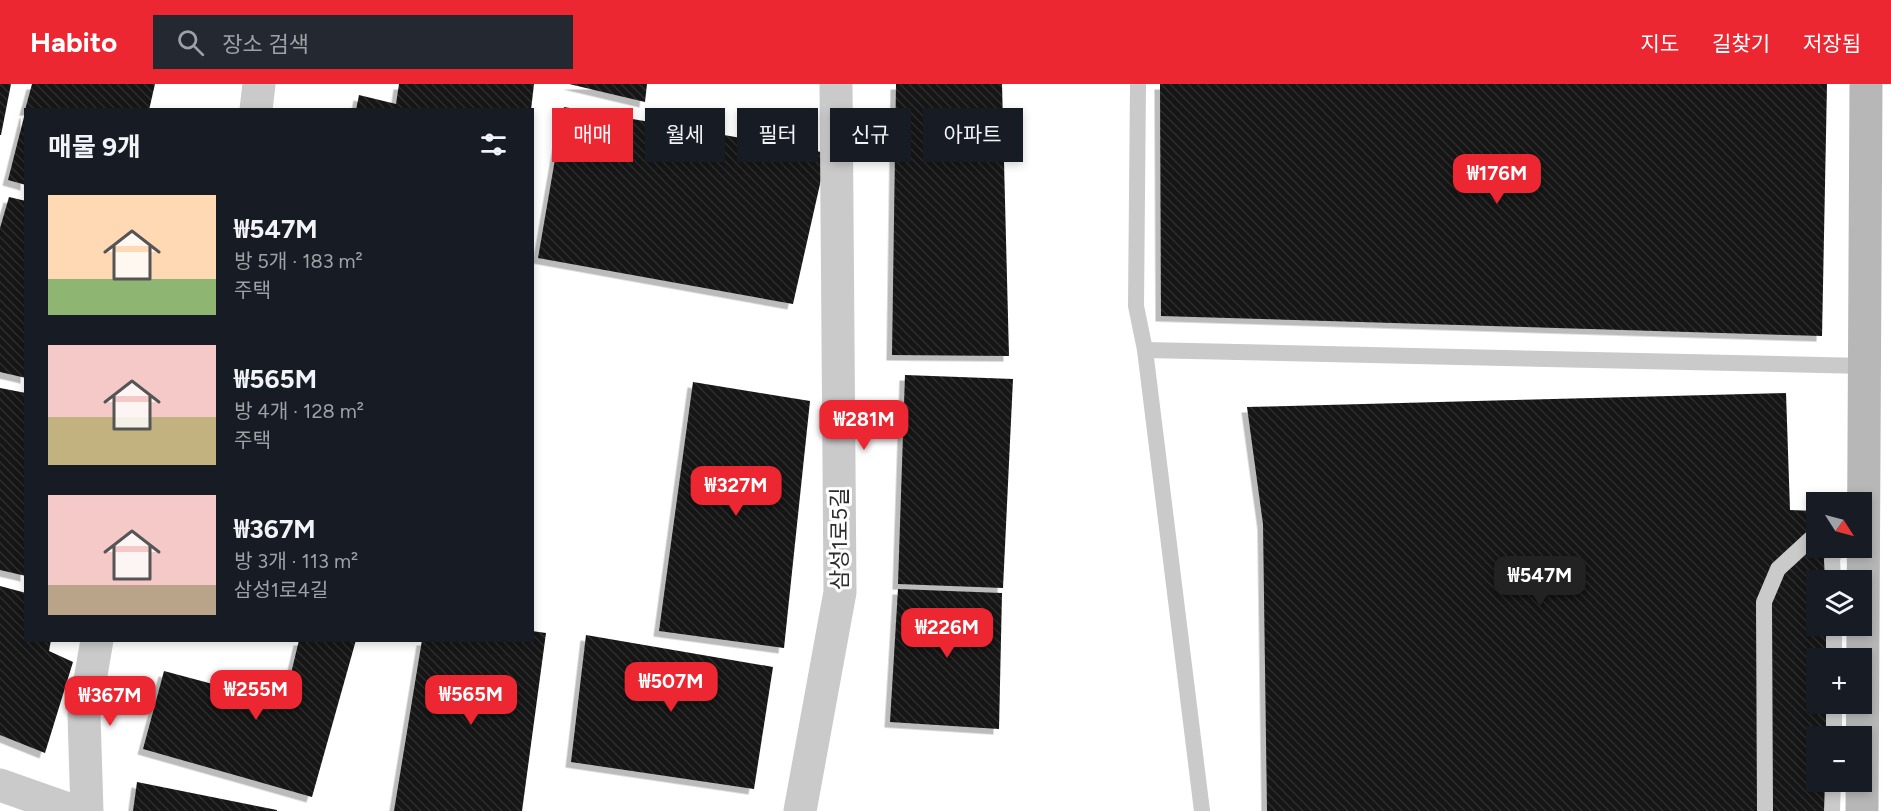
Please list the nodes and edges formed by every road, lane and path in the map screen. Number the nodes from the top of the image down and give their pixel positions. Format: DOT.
graph roads {
  1 [pos="259,84"];
  2 [pos="836,84"];
  3 [pos="1138,84"];
  4 [pos="1866,84"];
  5 [pos="256,108"];
  6 [pos="1145,350"];
  7 [pos="1865,366"];
  8 [pos="1865,464"];
  9 [pos="1851,492"];
  10 [pos="1806,543"];
  11 [pos="97,642"];
  12 [pos="0,785"];
  13 [pos="1833,792"];
  14 [pos="74,811"];
  15 [pos="87,811"];
  16 [pos="800,811"];
  17 [pos="1202,811"];
  18 [pos="1765,811"];
  19 [pos="1832,811"];
  20 [pos="1862,811"];
  1 -- 5 [label="street"];
  2 -- 16 [label="street, 삼성1로5길"];
  3 -- 6 [label="lane"];
  4 -- 7 [label="street"];
  6 -- 7 [label="lane"];
  6 -- 17 [label="lane"];
  7 -- 8 [label="street"];
  8 -- 9 [label="lane"];
  8 -- 20 [label="street"];
  10 -- 18 [label="lane"];
  11 -- 15 [label="street"];
  12 -- 14 [label="street"];
  13 -- 19 [label="lane"];
}
